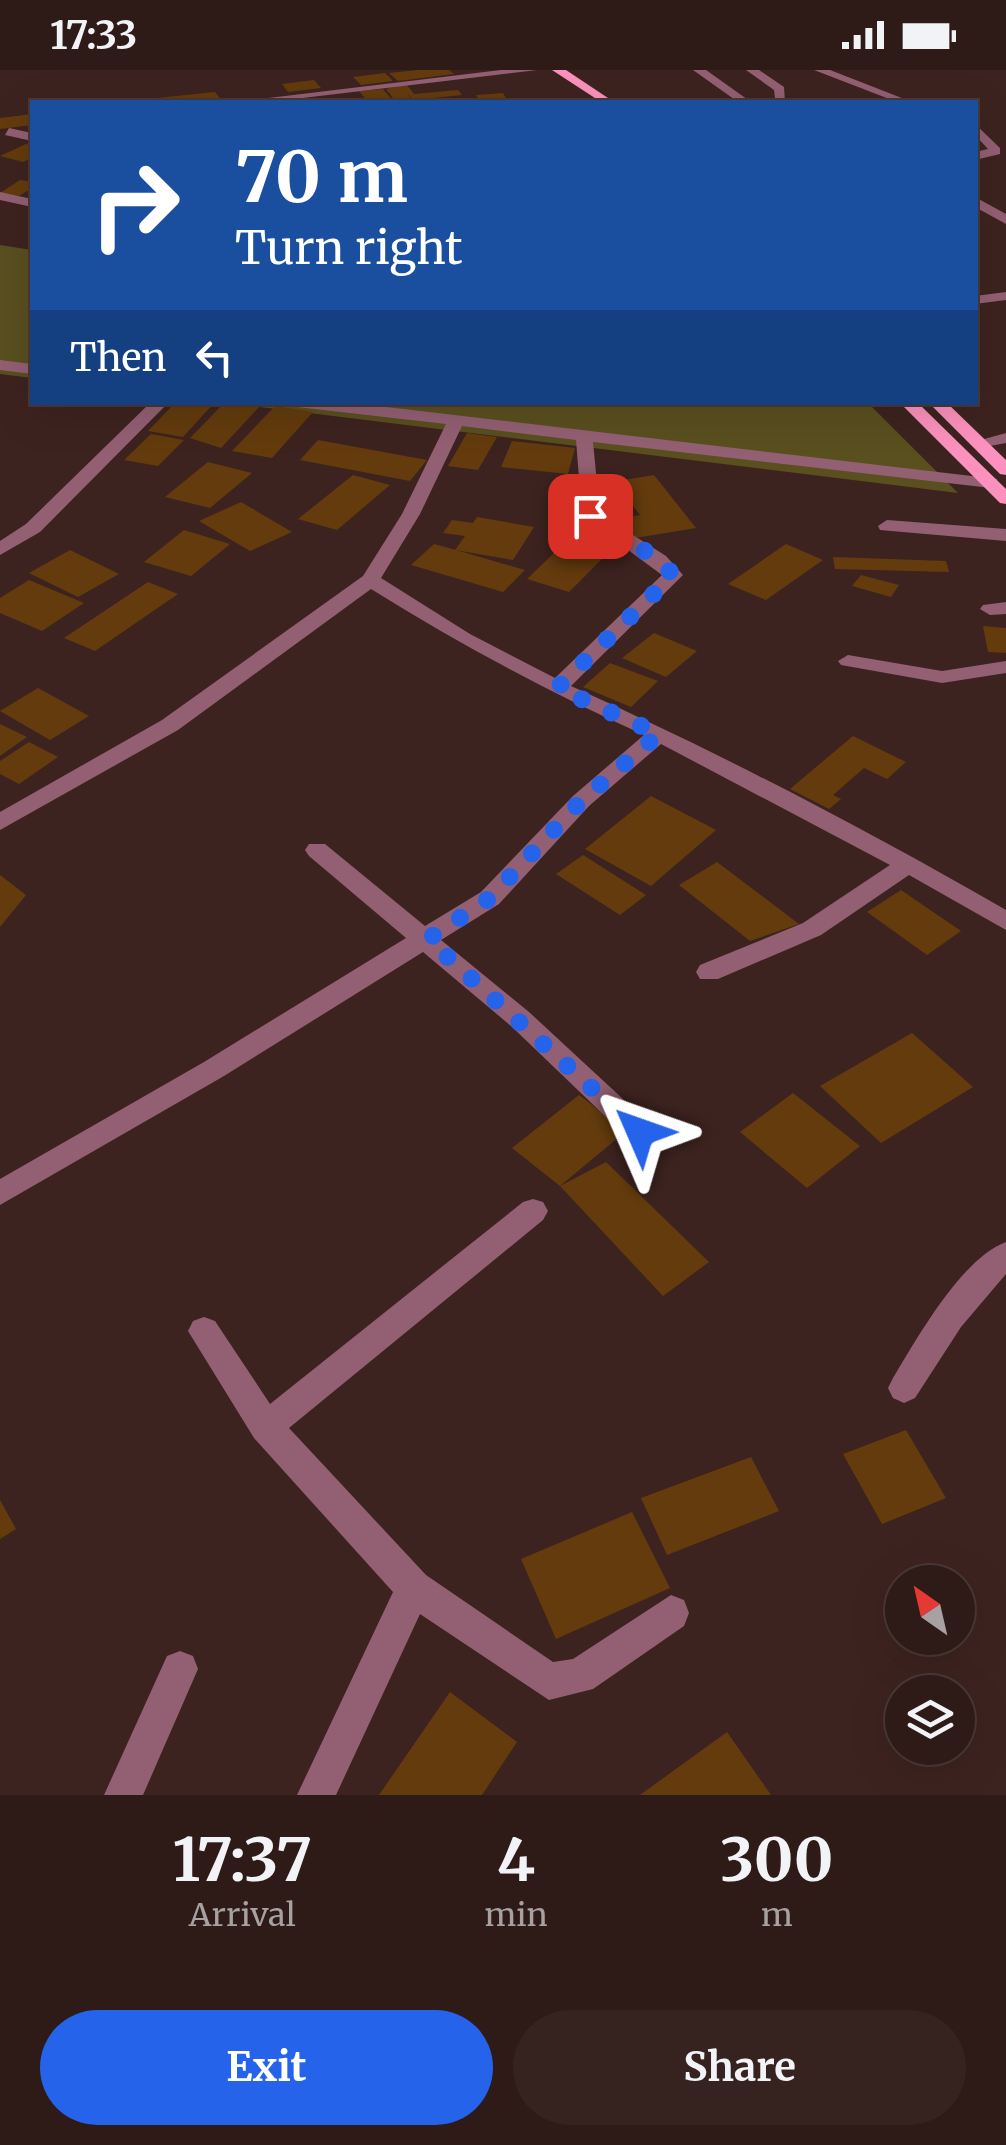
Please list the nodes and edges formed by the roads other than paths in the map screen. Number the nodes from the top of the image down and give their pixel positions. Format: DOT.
graph roads {
  1 [pos="531,70"];
  2 [pos="540,70"];
  3 [pos="558,70"];
  4 [pos="699,70"];
  5 [pos="752,70"];
  6 [pos="820,70"];
  7 [pos="349,96"];
  8 [pos="278,100"];
  9 [pos="587,100"];
  10 [pos="605,100"];
  11 [pos="742,100"];
  12 [pos="781,100"];
  13 [pos="901,100"];
  14 [pos="978,131"];
  15 [pos="9,132"];
  16 [pos="30,137"];
  17 [pos="996,151"];
  18 [pos="978,155"];
  19 [pos="1006,165"];
  20 [pos="0,196"];
  21 [pos="30,203"];
  22 [pos="978,203"];
  23 [pos="1006,220"];
  24 [pos="1006,296"];
  25 [pos="978,300"];
  26 [pos="0,365"];
  27 [pos="30,369"];
  28 [pos="158,405"];
  29 [pos="321,405"];
  30 [pos="910,405"];
  31 [pos="939,405"];
  32 [pos="456,422"];
  33 [pos="584,437"];
  34 [pos="1006,438"];
  35 [pos="978,443"];
  36 [pos="1006,470"];
  37 [pos="991,483"];
  38 [pos="1006,499"];
  39 [pos="888,526"];
  40 [pos="1006,535"];
  41 [pos="0,549"];
  42 [pos="370,580"];
  43 [pos="848,661"];
  44 [pos="1006,667"];
  45 [pos="557,688"];
  46 [pos="659,734"];
  47 [pos="0,822"];
  48 [pos="317,850"];
  49 [pos="908,864"];
  50 [pos="1006,921"];
  51 [pos="428,939"];
  52 [pos="709,972"];
  53 [pos="640,1132"];
  54 [pos="0,1192"];
  55 [pos="533,1211"];
  56 [pos="1006,1255"];
  57 [pos="204,1331"];
  58 [pos="904,1388"];
  59 [pos="266,1428"];
  60 [pos="413,1588"];
  61 [pos="671,1612"];
  62 [pos="180,1669"];
  63 [pos="123,1795"];
  64 [pos="316,1795"];
  1 -- 7 [label="street"];
  2 -- 9 [label="main road"];
  3 -- 10 [label="main road"];
  4 -- 11 [label="street"];
  5 -- 12 [label="street"];
  6 -- 13 [label="street"];
  7 -- 8 [label="street"];
  14 -- 17 [label="street"];
  15 -- 16 [label="street"];
  17 -- 18 [label="street"];
  17 -- 19 [label="street"];
  20 -- 21 [label="street"];
  22 -- 23 [label="street"];
  24 -- 25 [label="street"];
  26 -- 27 [label="street"];
  28 -- 41 [label="street"];
  29 -- 32 [label="street"];
  30 -- 37 [label="main road"];
  31 -- 35 [label="main road"];
  32 -- 33 [label="street"];
  32 -- 42 [label="street"];
  33 -- 37 [label="street"];
  33 -- 45 [label="street"];
  34 -- 35 [label="street"];
  35 -- 36 [label="main road"];
  37 -- 38 [label="main road"];
  39 -- 40 [label="street"];
  42 -- 45 [label="street"];
  42 -- 47 [label="street"];
  43 -- 44 [label="street"];
  45 -- 46 [label="street"];
  46 -- 49 [label="street"];
  46 -- 51 [label="street"];
  48 -- 51 [label="street"];
  49 -- 50 [label="street"];
  49 -- 52 [label="street"];
  51 -- 53 [label="street"];
  51 -- 54 [label="street"];
  55 -- 59 [label="street"];
  56 -- 58 [label="street"];
  57 -- 59 [label="street"];
  59 -- 60 [label="street"];
  60 -- 61 [label="street"];
  60 -- 64 [label="street"];
  62 -- 63 [label="street"];
}
